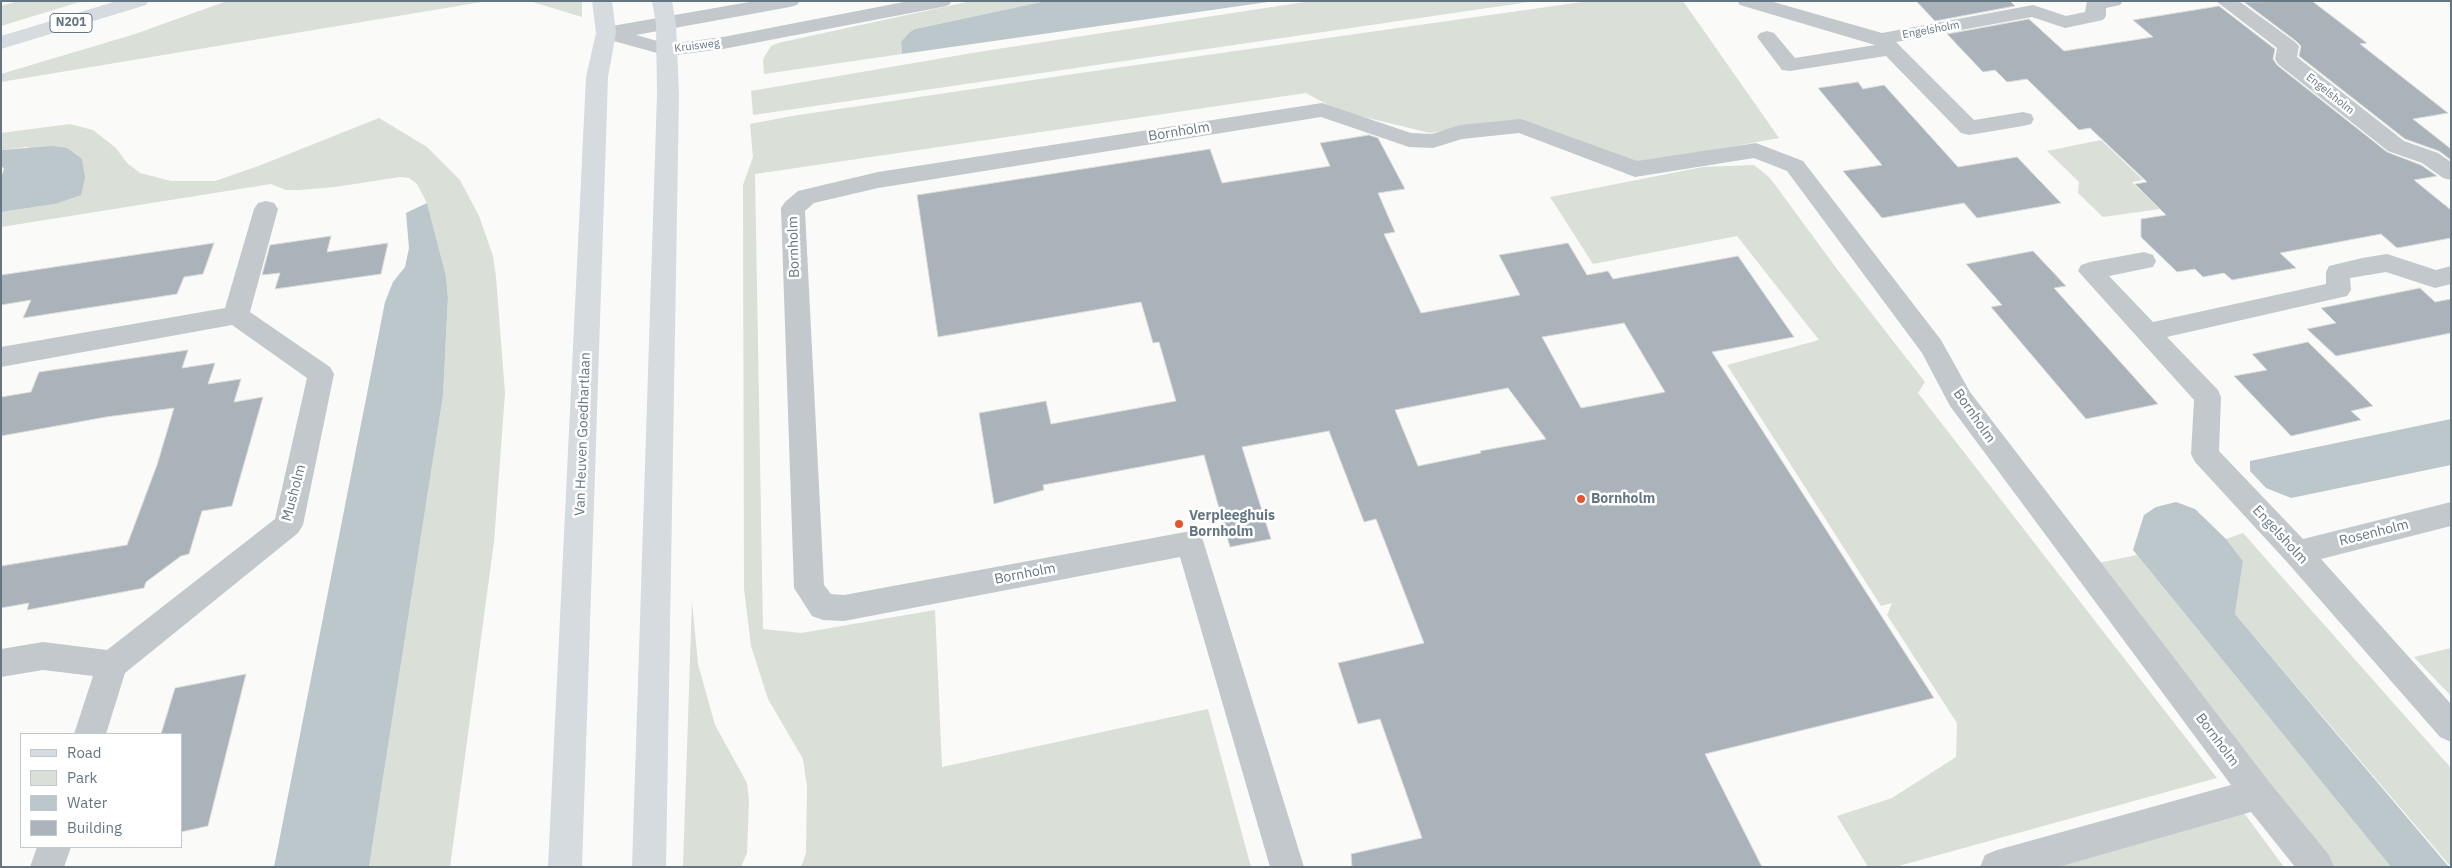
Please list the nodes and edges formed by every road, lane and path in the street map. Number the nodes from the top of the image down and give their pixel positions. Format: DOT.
graph roads {
  1 [pos="139,1"];
  2 [pos="662,1"];
  3 [pos="790,1"];
  4 [pos="942,1"];
  5 [pos="1747,1"];
  6 [pos="2113,1"];
  7 [pos="2226,1"];
  8 [pos="604,17"];
  9 [pos="666,24"];
  10 [pos="1767,37"];
  11 [pos="1,43"];
  12 [pos="1886,44"];
  13 [pos="668,50"];
  14 [pos="2023,119"];
  15 [pos="2451,174"];
  16 [pos="266,209"];
  17 [pos="2144,260"];
  18 [pos="2451,275"];
  19 [pos="236,315"];
  20 [pos="2148,332"];
  21 [pos="1,357"];
  22 [pos="2451,514"];
  23 [pos="2297,553"];
  24 [pos="1,664"];
  25 [pos="112,664"];
  26 [pos="2451,727"];
  27 [pos="90,733"];
  28 [pos="2258,794"];
  29 [pos="54,848"];
  30 [pos="48,867"];
  31 [pos="565,867"];
  32 [pos="649,867"];
  33 [pos="1287,867"];
  34 [pos="1996,867"];
  35 [pos="2317,867"];
  1 -- 11 [label="main road, N201"];
  2 -- 9 [label="main road"];
  3 -- 9 [label="street, Kruisweg"];
  4 -- 13 [label="street, Kruisweg"];
  5 -- 12 [label="street, Engelsholm"];
  6 -- 12 [label="street, Engelsholm"];
  7 -- 15 [label="street, Engelsholm"];
  8 -- 9 [label="street, Kruisweg"];
  8 -- 13 [label="street, Kruisweg"];
  8 -- 31 [label="main road, Van Heuven Goedhartlaan"];
  9 -- 13 [label="main road"];
  10 -- 12 [label="street, Engelsholm"];
  12 -- 14 [label="street, Engelsholm"];
  13 -- 32 [label="main road"];
  16 -- 19 [label="street"];
  17 -- 20 [label="street, Engelsholm"];
  18 -- 20 [label="street"];
  19 -- 21 [label="street"];
  19 -- 25 [label="street, Musholm"];
  20 -- 23 [label="street, Engelsholm"];
  22 -- 23 [label="street, Rosenholm"];
  23 -- 26 [label="street, Engelsholm"];
  24 -- 25 [label="street"];
  25 -- 27 [label="street"];
  28 -- 33 [label="street, Bornholm"];
  28 -- 34 [label="street"];
  28 -- 35 [label="street, Bornholm"];
  29 -- 30 [label="street"];
}
